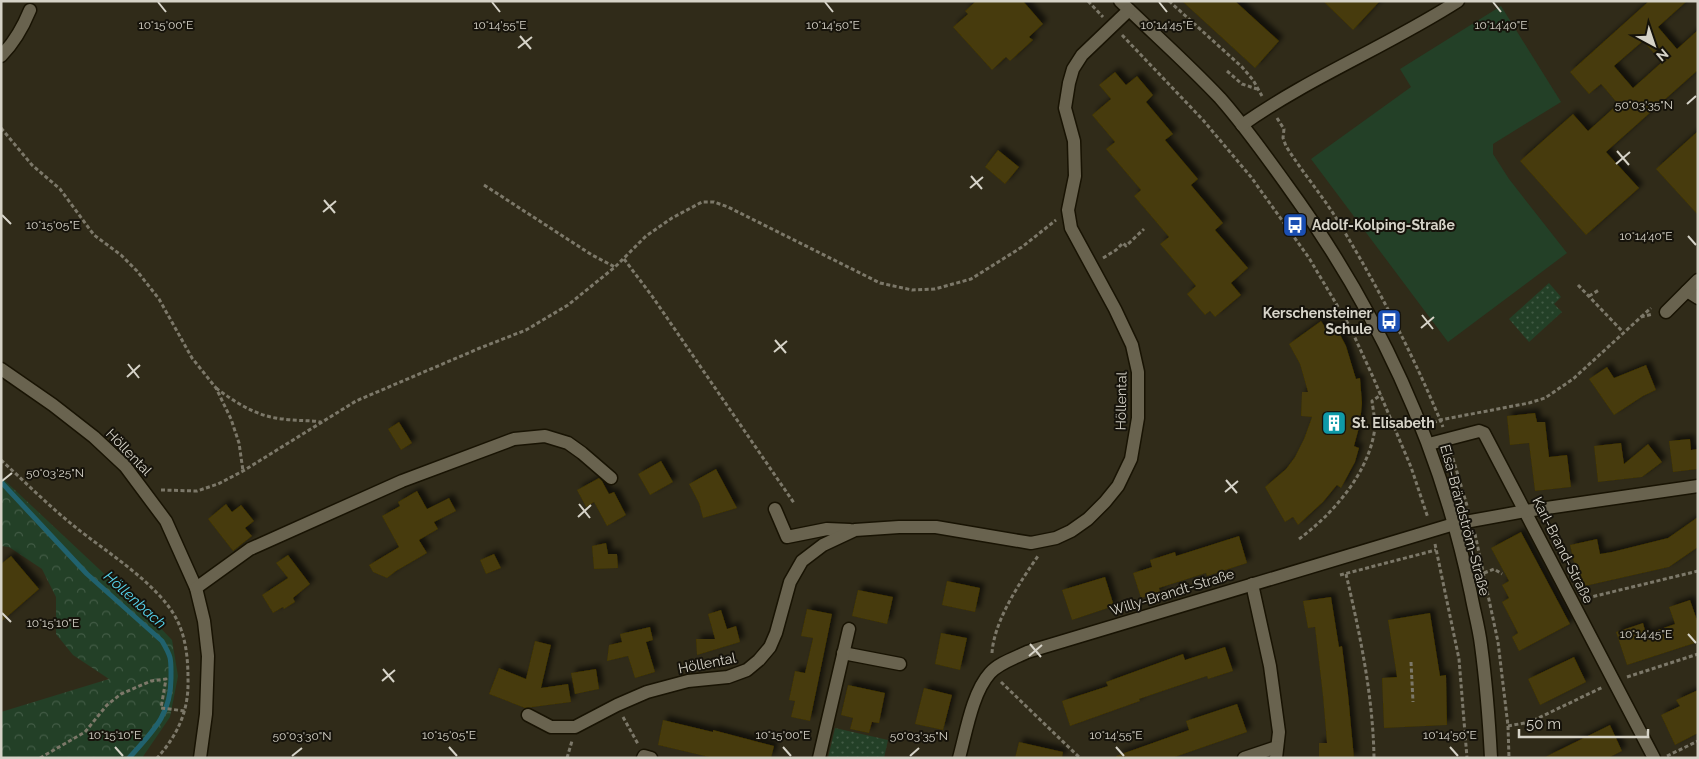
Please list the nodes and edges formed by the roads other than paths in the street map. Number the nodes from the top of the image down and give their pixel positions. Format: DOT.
graph roads {
  1 [pos="1120,1"];
  2 [pos="1458,1"];
  3 [pos="1441,6"];
  4 [pos="30,10"];
  5 [pos="1129,10"];
  6 [pos="1,56"];
  7 [pos="1242,125"];
  8 [pos="1698,280"];
  9 [pos="1692,294"];
  10 [pos="1666,312"];
  11 [pos="1,369"];
  12 [pos="1429,444"];
  13 [pos="611,478"];
  14 [pos="1698,486"];
  15 [pos="775,509"];
  16 [pos="1526,511"];
  17 [pos="1454,524"];
  18 [pos="855,530"];
  19 [pos="1252,584"];
  20 [pos="196,588"];
  21 [pos="848,628"];
  22 [pos="843,653"];
  23 [pos="900,664"];
  24 [pos="528,715"];
  25 [pos="1276,752"];
  26 [pos="200,758"];
  27 [pos="819,758"];
  28 [pos="959,758"];
  29 [pos="1244,758"];
  30 [pos="1491,758"];
  31 [pos="1654,758"];
  1 -- 5 [label="street, Elsa-Brändström-Straße"];
  2 -- 3 [label="street"];
  3 -- 7 [label="street"];
  4 -- 6 [label="street"];
  5 -- 7 [label="street, Elsa-Brändström-Straße"];
  5 -- 18 [label="street, Höllental"];
  7 -- 12 [label="street, Elsa-Brändström-Straße"];
  8 -- 9 [label="street"];
  9 -- 10 [label="street"];
  11 -- 20 [label="street, Höllental"];
  12 -- 16 [label="street, Karl-Brand-Straße"];
  12 -- 17 [label="street, Elsa-Brändström-Straße"];
  13 -- 20 [label="street"];
  14 -- 16 [label="street, Willy-Brandt-Straße"];
  15 -- 18 [label="street, Höllental"];
  16 -- 17 [label="street, Willy-Brandt-Straße"];
  16 -- 31 [label="street, Karl-Brand-Straße"];
  17 -- 19 [label="street, Willy-Brandt-Straße"];
  17 -- 30 [label="street, Elsa-Brändström-Straße"];
  18 -- 24 [label="street, Höllental"];
  19 -- 25 [label="street"];
  19 -- 28 [label="street, Willy-Brandt-Straße"];
  20 -- 26 [label="street, Höllental"];
  21 -- 22 [label="street"];
  22 -- 23 [label="street"];
  22 -- 27 [label="street"];
  25 -- 29 [label="street"];
}
